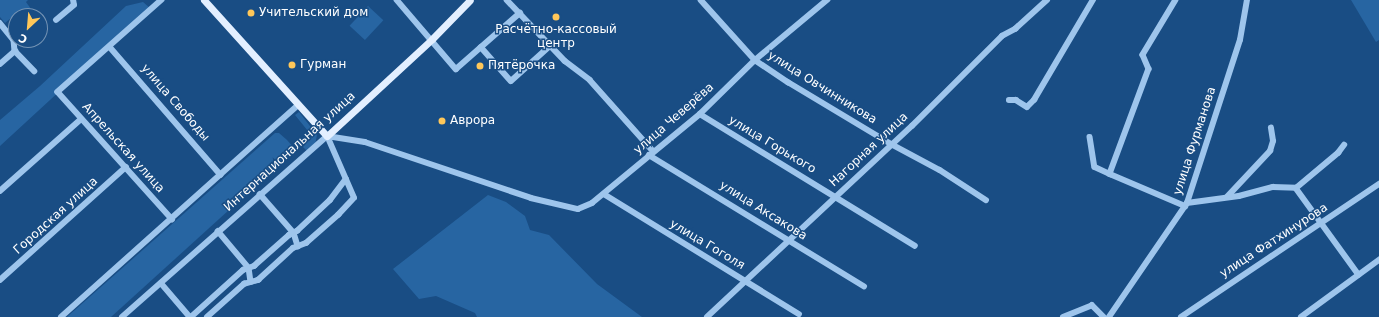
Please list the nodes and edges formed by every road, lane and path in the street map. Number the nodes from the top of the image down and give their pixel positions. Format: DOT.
graph roads {
  1 [pos="73,0"];
  2 [pos="162,0"];
  3 [pos="204,0"];
  4 [pos="397,0"];
  5 [pos="470,0"];
  6 [pos="507,0"];
  7 [pos="702,0"];
  8 [pos="827,0"];
  9 [pos="1047,0"];
  10 [pos="1093,0"];
  11 [pos="1176,0"];
  12 [pos="1247,0"];
  13 [pos="520,13"];
  14 [pos="56,20"];
  15 [pos="0,24"];
  16 [pos="432,39"];
  17 [pos="551,45"];
  18 [pos="110,47"];
  19 [pos="481,47"];
  20 [pos="15,51"];
  21 [pos="755,60"];
  22 [pos="0,64"];
  23 [pos="34,71"];
  24 [pos="1009,100"];
  25 [pos="298,105"];
  26 [pos="700,114"];
  27 [pos="81,118"];
  28 [pos="1271,128"];
  29 [pos="327,136"];
  30 [pos="1090,137"];
  31 [pos="891,144"];
  32 [pos="1344,145"];
  33 [pos="651,153"];
  34 [pos="126,167"];
  35 [pos="1110,174"];
  36 [pos="221,175"];
  37 [pos="346,179"];
  38 [pos="1379,184"];
  39 [pos="1296,188"];
  40 [pos="0,191"];
  41 [pos="260,194"];
  42 [pos="604,194"];
  43 [pos="834,197"];
  44 [pos="1227,197"];
  45 [pos="986,200"];
  46 [pos="1186,204"];
  47 [pos="172,219"];
  48 [pos="1323,223"];
  49 [pos="218,231"];
  50 [pos="294,232"];
  51 [pos="789,240"];
  52 [pos="298,246"];
  53 [pos="915,246"];
  54 [pos="1379,260"];
  55 [pos="249,268"];
  56 [pos="1359,275"];
  57 [pos="0,280"];
  58 [pos="744,281"];
  59 [pos="251,282"];
  60 [pos="161,283"];
  61 [pos="864,286"];
  62 [pos="799,314"];
  63 [pos="61,317"];
  64 [pos="122,317"];
  65 [pos="190,317"];
  66 [pos="207,317"];
  67 [pos="708,317"];
  68 [pos="1063,317"];
  69 [pos="1104,317"];
  70 [pos="1109,317"];
  71 [pos="1181,317"];
  72 [pos="1301,317"];
  1 -- 14 [label="street"];
  2 -- 18 [label="street"];
  3 -- 25 [label="main road"];
  4 -- 16 [label="street"];
  5 -- 16 [label="main road, Интернациональная улица"];
  6 -- 13 [label="street, улица Аксакова"];
  7 -- 21 [label="street, улица Овчинникова"];
  8 -- 21 [label="street, улица Чеверёва"];
  9 -- 31 [label="street, Нагорная улица"];
  10 -- 24 [label="street"];
  11 -- 35 [label="street"];
  12 -- 46 [label="street, улица Фурманова"];
  13 -- 17 [label="street, улица Аксакова"];
  13 -- 19 [label="street"];
  15 -- 20 [label="street"];
  16 -- 19 [label="street"];
  16 -- 29 [label="main road, Интернациональная улица"];
  17 -- 19 [label="street"];
  17 -- 33 [label="street, улица Аксакова"];
  18 -- 27 [label="street, Апрельская улица"];
  18 -- 36 [label="street, улица Свободы"];
  20 -- 22 [label="street"];
  20 -- 23 [label="street"];
  21 -- 26 [label="street, улица Чеверёва"];
  21 -- 31 [label="street, улица Овчинникова"];
  25 -- 29 [label="main road"];
  25 -- 36 [label="street"];
  26 -- 33 [label="street, улица Чеверёва"];
  26 -- 43 [label="street, улица Горького"];
  27 -- 34 [label="street, Апрельская улица"];
  27 -- 40 [label="street"];
  28 -- 44 [label="street"];
  29 -- 37 [label="street"];
  29 -- 41 [label="street, Интернациональная улица"];
  29 -- 42 [label="street, улица Чеверёва"];
  30 -- 35 [label="street"];
  31 -- 43 [label="street, Нагорная улица"];
  31 -- 45 [label="street, улица Овчинникова"];
  32 -- 39 [label="street"];
  33 -- 42 [label="street, улица Чеверёва"];
  33 -- 51 [label="street, улица Аксакова"];
  34 -- 47 [label="street, Апрельская улица"];
  34 -- 57 [label="street, Городская улица"];
  35 -- 46 [label="street"];
  36 -- 47 [label="street"];
  37 -- 50 [label="street"];
  37 -- 52 [label="street"];
  38 -- 48 [label="street, улица Фатхинурова"];
  39 -- 44 [label="street"];
  39 -- 48 [label="street"];
  41 -- 49 [label="street, Интернациональная улица"];
  41 -- 50 [label="street"];
  42 -- 58 [label="street, улица Гоголя"];
  43 -- 51 [label="street, Нагорная улица"];
  43 -- 53 [label="street, улица Горького"];
  44 -- 46 [label="street"];
  46 -- 70 [label="street, улица Фурманова"];
  47 -- 63 [label="street"];
  48 -- 56 [label="street"];
  48 -- 71 [label="street, улица Фатхинурова"];
  49 -- 55 [label="street"];
  49 -- 60 [label="street, Интернациональная улица"];
  50 -- 52 [label="street"];
  50 -- 55 [label="street"];
  51 -- 58 [label="street, Нагорная улица"];
  51 -- 61 [label="street, улица Аксакова"];
  52 -- 59 [label="street"];
  54 -- 56 [label="street"];
  55 -- 59 [label="street"];
  55 -- 65 [label="street"];
  56 -- 72 [label="street"];
  58 -- 62 [label="street, улица Гоголя"];
  58 -- 67 [label="street, Нагорная улица"];
  59 -- 66 [label="street"];
  60 -- 64 [label="street, Интернациональная улица"];
  60 -- 65 [label="street"];
  68 -- 69 [label="street"];
}
